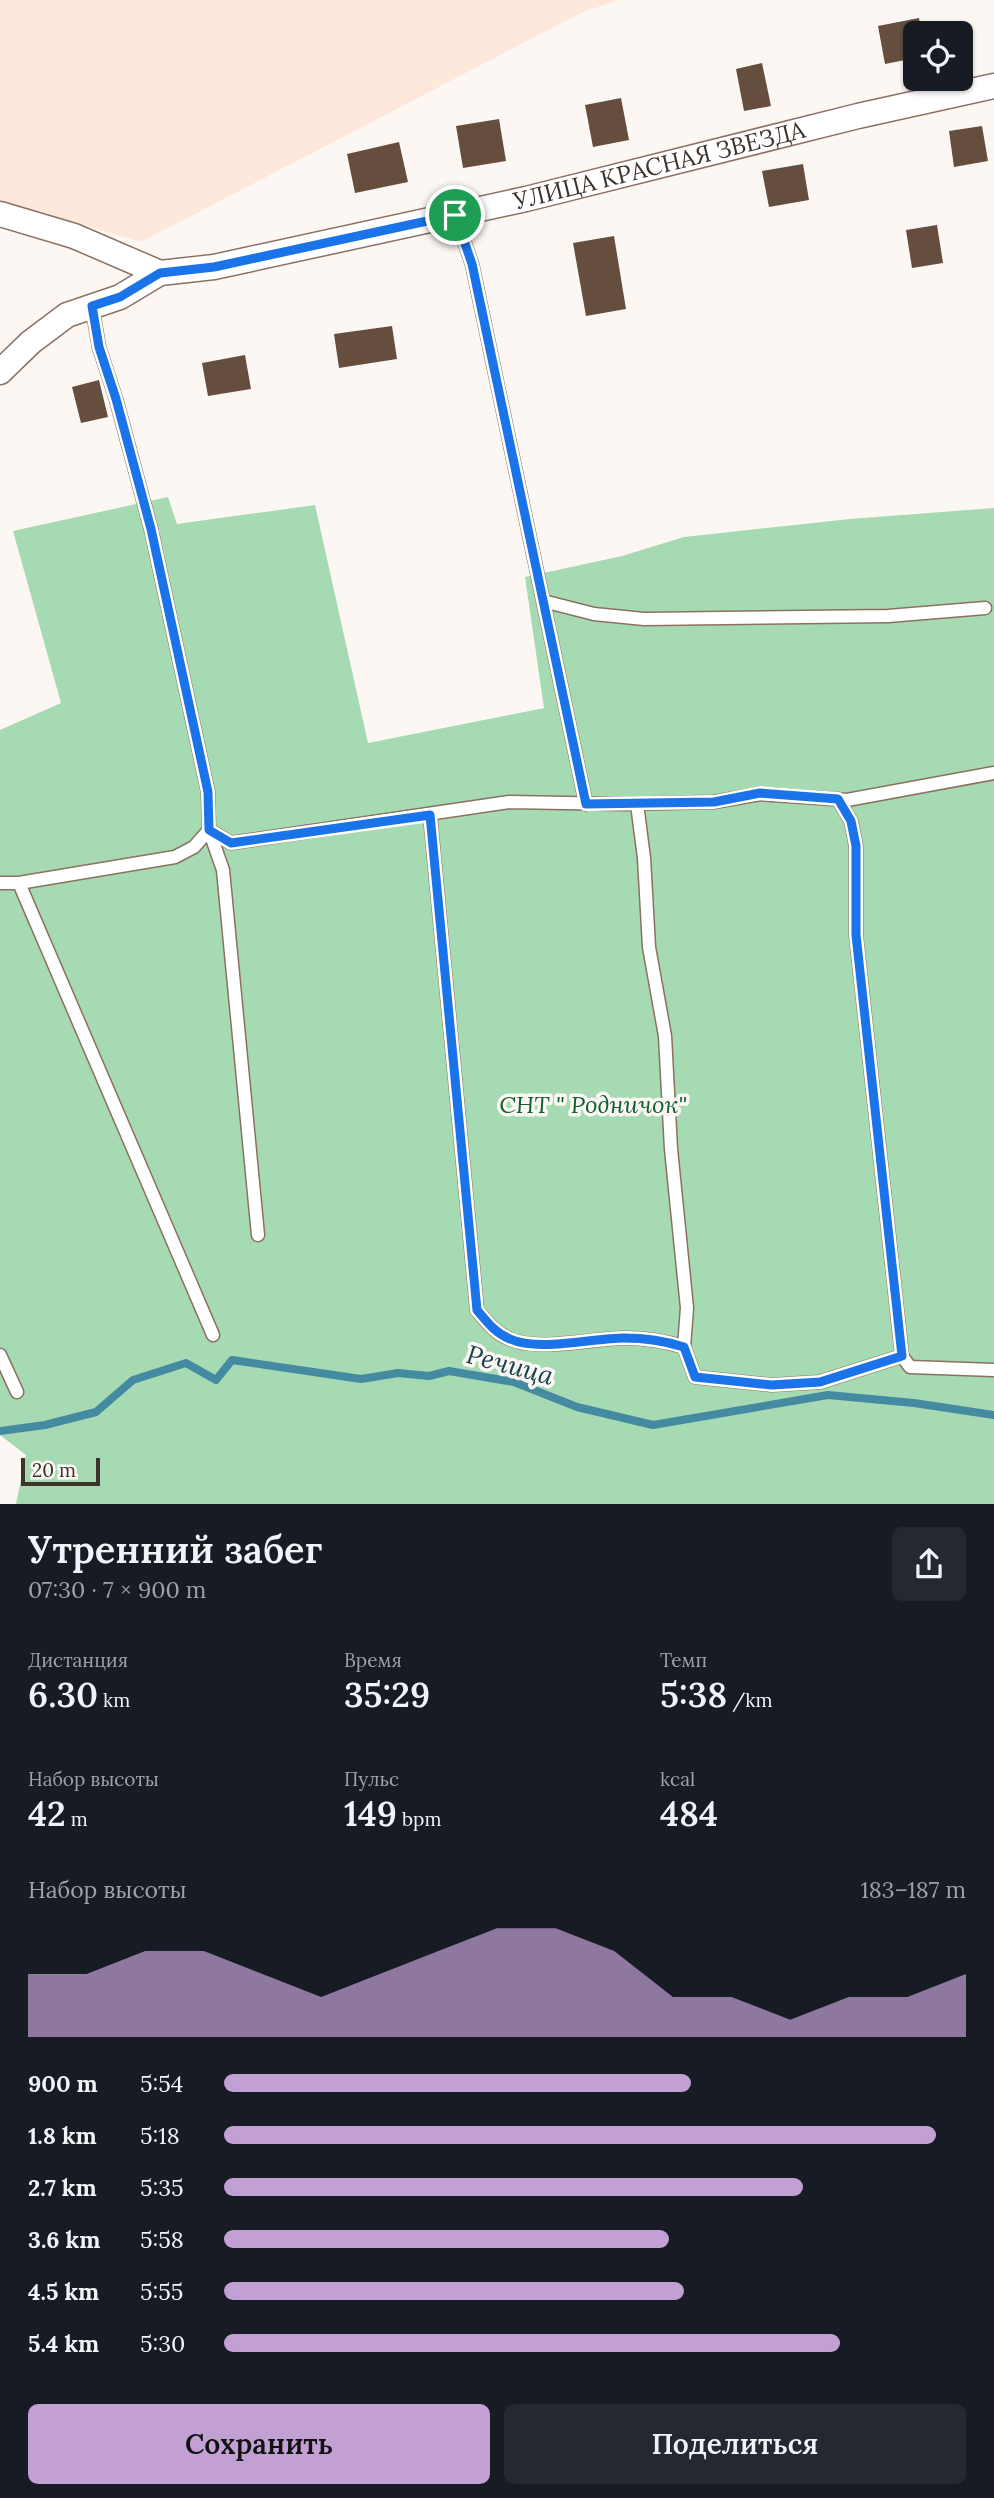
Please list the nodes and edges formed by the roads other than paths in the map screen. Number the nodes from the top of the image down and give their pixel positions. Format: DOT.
graph roads {
  1 [pos="994,86"];
  2 [pos="0,214"];
  3 [pos="455,215"];
  4 [pos="160,273"];
  5 [pos="92,306"];
  6 [pos="0,372"];
  7 [pos="543,601"];
  8 [pos="985,608"];
  9 [pos="994,773"];
  10 [pos="838,799"];
  11 [pos="586,804"];
  12 [pos="637,804"];
  13 [pos="430,815"];
  14 [pos="209,830"];
  15 [pos="0,883"];
  16 [pos="19,883"];
  17 [pos="258,1235"];
  18 [pos="213,1335"];
  19 [pos="684,1347"];
  20 [pos="0,1355"];
  21 [pos="902,1356"];
  22 [pos="994,1370"];
  23 [pos="18,1392"];
  1 -- 3 [label="street, УЛИЦА КРАСНАЯ ЗВЕЗДА"];
  2 -- 4 [label="street, УЛИЦА КРАСНАЯ ЗВЕЗДА"];
  3 -- 4 [label="street, УЛИЦА КРАСНАЯ ЗВЕЗДА"];
  3 -- 7 [label="lane"];
  4 -- 5 [label="street, УЛИЦА КРАСНАЯ ЗВЕЗДА"];
  5 -- 6 [label="street, УЛИЦА КРАСНАЯ ЗВЕЗДА"];
  5 -- 14 [label="lane"];
  7 -- 8 [label="lane"];
  7 -- 11 [label="lane"];
  9 -- 10 [label="lane"];
  10 -- 12 [label="lane"];
  10 -- 21 [label="lane"];
  11 -- 12 [label="lane"];
  11 -- 13 [label="lane"];
  12 -- 19 [label="lane"];
  13 -- 14 [label="lane"];
  13 -- 19 [label="lane"];
  14 -- 16 [label="lane"];
  14 -- 17 [label="lane"];
  15 -- 16 [label="lane"];
  16 -- 18 [label="lane"];
  19 -- 21 [label="lane"];
  20 -- 23 [label="lane"];
  21 -- 22 [label="lane"];
}
